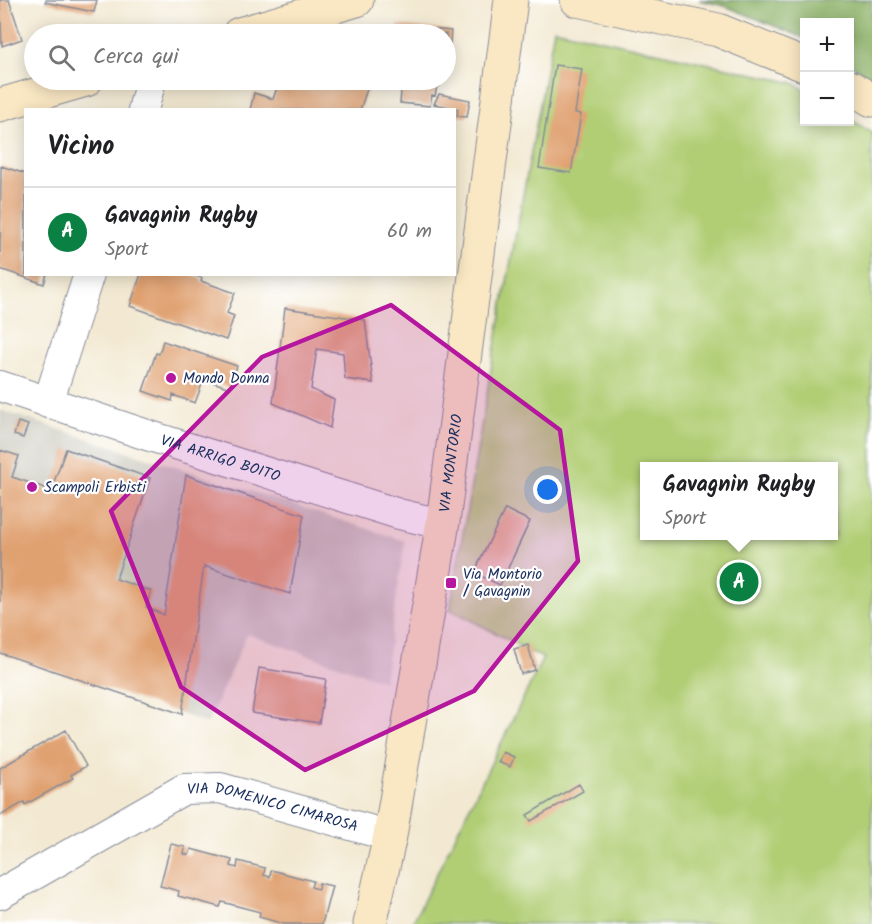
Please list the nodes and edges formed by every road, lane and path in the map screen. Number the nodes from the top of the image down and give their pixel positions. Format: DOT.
graph roads {
  1 [pos="357,0"];
  2 [pos="511,0"];
  3 [pos="577,0"];
  4 [pos="274,24"];
  5 [pos="800,63"];
  6 [pos="52,90"];
  7 [pos="148,90"];
  8 [pos="854,90"];
  9 [pos="872,100"];
  10 [pos="0,105"];
  11 [pos="143,108"];
  12 [pos="88,276"];
  13 [pos="0,386"];
  14 [pos="48,403"];
  15 [pos="444,522"];
  16 [pos="390,836"];
  17 [pos="0,894"];
  18 [pos="370,924"];
  1 -- 4 [label="street"];
  2 -- 15 [label="street, VIA MONTORIO"];
  3 -- 5 [label="street"];
  6 -- 10 [label="street"];
  7 -- 11 [label="street"];
  8 -- 9 [label="street"];
  12 -- 14 [label="street"];
  13 -- 14 [label="street, VIA ARRIGO BOITO"];
  14 -- 15 [label="street, VIA ARRIGO BOITO"];
  15 -- 16 [label="street, VIA MONTORIO"];
  16 -- 17 [label="street, VIA DOMENICO CIMAROSA"];
  16 -- 18 [label="street, VIA MONTORIO"];
}
